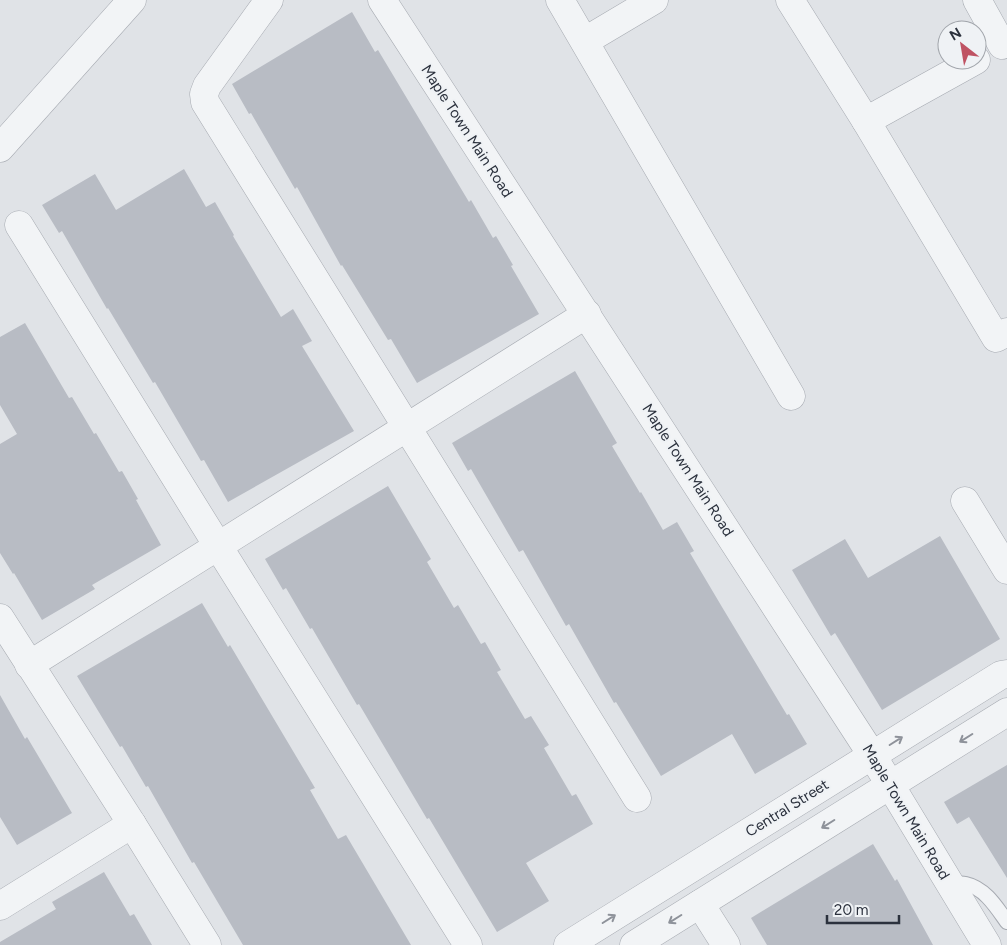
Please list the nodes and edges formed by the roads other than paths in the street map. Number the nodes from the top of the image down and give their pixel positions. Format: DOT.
graph roads {
  1 [pos="132,0"];
  2 [pos="269,0"];
  3 [pos="382,0"];
  4 [pos="560,0"];
  5 [pos="654,0"];
  6 [pos="790,0"];
  7 [pos="977,0"];
  8 [pos="585,41"];
  9 [pos="1005,44"];
  10 [pos="987,54"];
  11 [pos="958,70"];
  12 [pos="866,121"];
  13 [pos="0,148"];
  14 [pos="19,225"];
  15 [pos="587,314"];
  16 [pos="1003,342"];
  17 [pos="791,396"];
  18 [pos="407,428"];
  19 [pos="965,501"];
  20 [pos="218,546"];
  21 [pos="1007,570"];
  22 [pos="0,618"];
  23 [pos="29,665"];
  24 [pos="1007,674"];
  25 [pos="1007,712"];
  26 [pos="872,755"];
  27 [pos="890,786"];
  28 [pos="637,798"];
  29 [pos="132,824"];
  30 [pos="950,884"];
  31 [pos="700,904"];
  32 [pos="0,906"];
  33 [pos="1007,922"];
  34 [pos="575,943"];
  35 [pos="207,945"];
  36 [pos="468,945"];
  37 [pos="634,945"];
  38 [pos="726,945"];
  39 [pos="987,945"];
  1 -- 13 [label="street"];
  2 -- 18 [label="street"];
  3 -- 15 [label="street, Maple Town Main Road"];
  4 -- 8 [label="street"];
  5 -- 8 [label="street"];
  6 -- 12 [label="street"];
  7 -- 9 [label="street"];
  8 -- 17 [label="street"];
  9 -- 10 [label="street"];
  11 -- 12 [label="street"];
  12 -- 16 [label="street"];
  14 -- 20 [label="street"];
  15 -- 18 [label="street"];
  15 -- 26 [label="street, Maple Town Main Road"];
  18 -- 20 [label="street"];
  18 -- 28 [label="street"];
  19 -- 21 [label="street"];
  20 -- 23 [label="street"];
  20 -- 36 [label="street"];
  22 -- 23 [label="street"];
  23 -- 29 [label="street"];
  26 -- 24 [label="street, Central Street, one-way"];
  25 -- 27 [label="street, one-way"];
  26 -- 27 [label="street, Maple Town Main Road"];
  34 -- 26 [label="street, Central Street, one-way"];
  27 -- 30 [label="street, Maple Town Main Road"];
  27 -- 31 [label="street, one-way"];
  29 -- 32 [label="street"];
  29 -- 35 [label="street"];
  30 -- 33 [label="lane"];
  30 -- 39 [label="street, Maple Town Main Road"];
  31 -- 37 [label="street, one-way"];
  31 -- 38 [label="street"];
}
